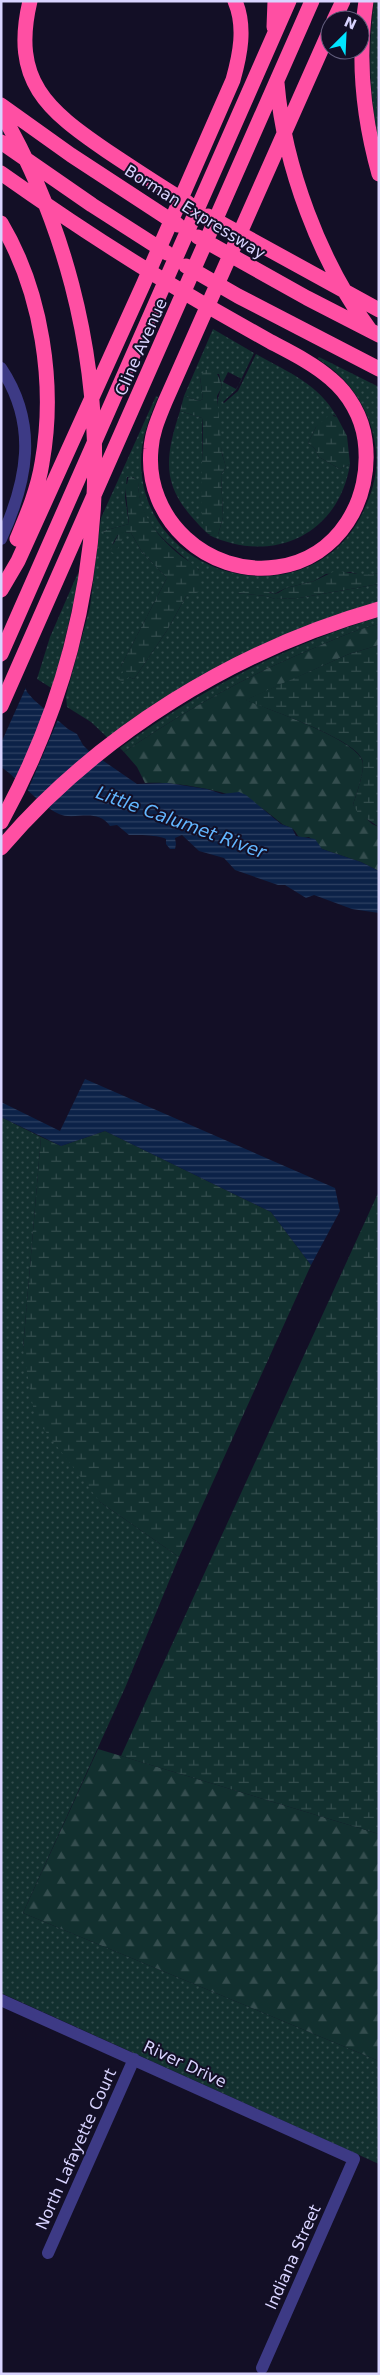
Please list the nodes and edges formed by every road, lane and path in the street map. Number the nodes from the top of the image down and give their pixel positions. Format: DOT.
graph roads {
  1 [pos="30,1"];
  2 [pos="236,1"];
  3 [pos="275,1"];
  4 [pos="289,1"];
  5 [pos="312,1"];
  6 [pos="366,1"];
  7 [pos="320,53"];
  8 [pos="1,105"];
  9 [pos="1,112"];
  10 [pos="1,142"];
  11 [pos="1,173"];
  12 [pos="379,174"];
  13 [pos="1,223"];
  14 [pos="208,305"];
  15 [pos="208,305"];
  16 [pos="208,305"];
  17 [pos="208,305"];
  18 [pos="379,310"];
  19 [pos="379,335"];
  20 [pos="379,342"];
  21 [pos="1,368"];
  22 [pos="379,369"];
  23 [pos="1,539"];
  24 [pos="1,589"];
  25 [pos="379,609"];
  26 [pos="3,650"];
  27 [pos="1,706"];
  28 [pos="1,822"];
  29 [pos="1,848"];
  30 [pos="1,2000"];
  31 [pos="134,2059"];
  32 [pos="354,2159"];
  33 [pos="48,2253"];
  34 [pos="262,2368"];
  1 -- 18 [label="highway"];
  2 -- 24 [label="highway"];
  3 -- 20 [label="highway"];
  4 -- 26 [label="highway, Cline Avenue"];
  5 -- 27 [label="highway, Cline Avenue"];
  6 -- 12 [label="highway"];
  7 -- 17 [label="highway"];
  8 -- 19 [label="highway, Borman Expressway"];
  9 -- 28 [label="highway"];
  10 -- 22 [label="highway"];
  11 -- 14 [label="highway"];
  13 -- 24 [label="highway"];
  15 -- 16 [label="highway"];
  21 -- 23 [label="street"];
  25 -- 29 [label="highway"];
  30 -- 31 [label="street, River Drive"];
  31 -- 32 [label="street, River Drive"];
  31 -- 33 [label="street, North Lafayette Court"];
  32 -- 34 [label="street, Indiana Street"];
}
